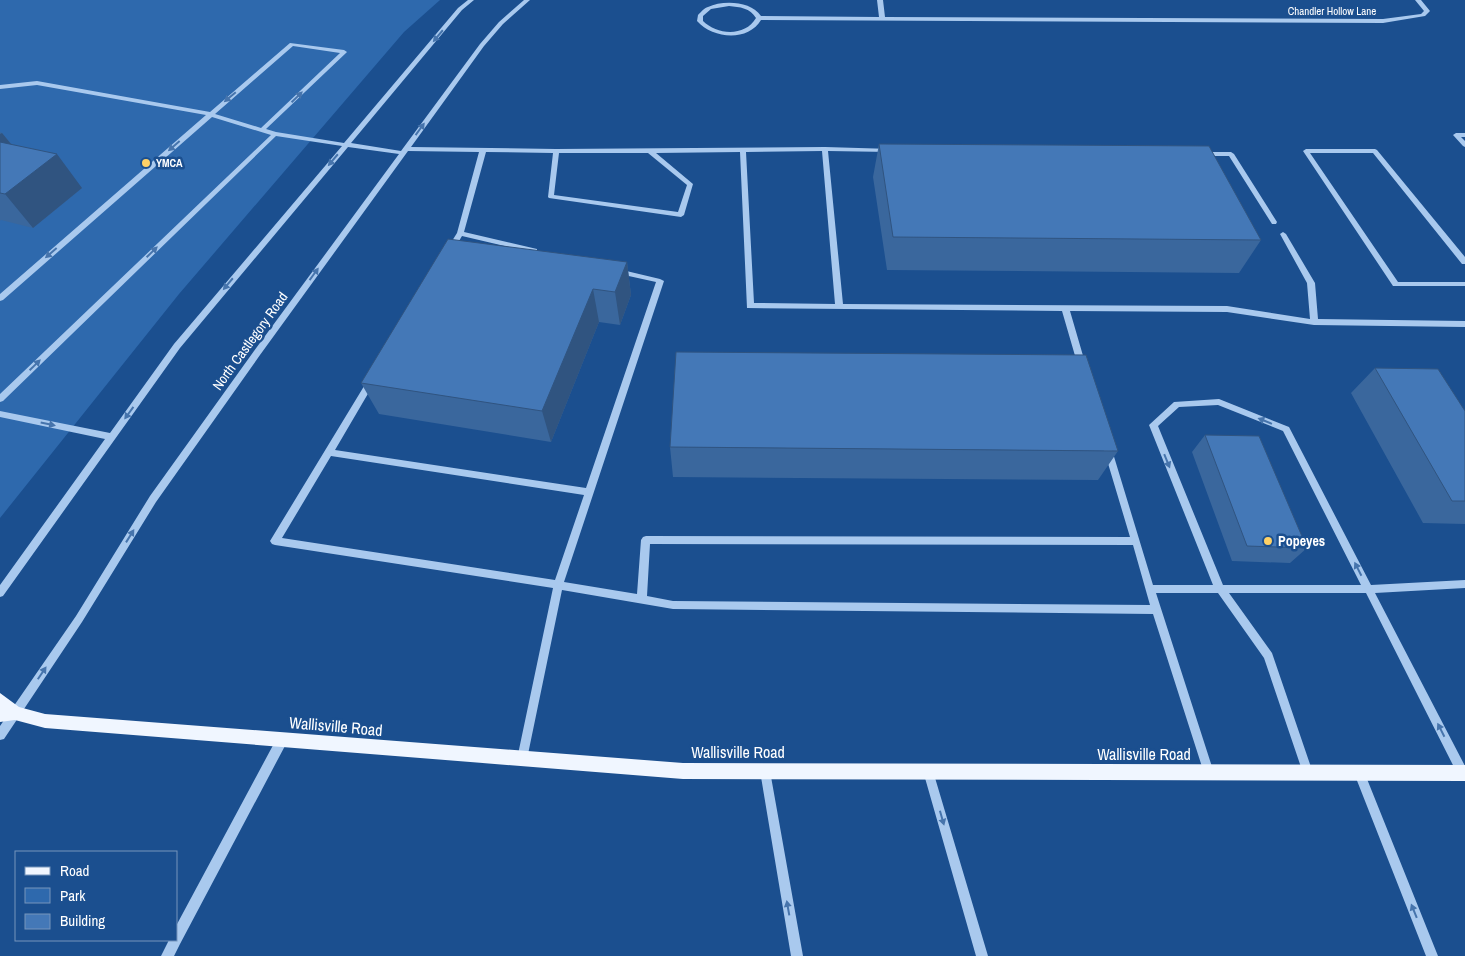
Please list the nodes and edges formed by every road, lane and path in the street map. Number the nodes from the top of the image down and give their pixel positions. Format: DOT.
graph roads {
  1 [pos="471,0"];
  2 [pos="527,0"];
  3 [pos="880,0"];
  4 [pos="1418,0"];
  5 [pos="759,18"];
  6 [pos="882,18"];
  7 [pos="0,87"];
  8 [pos="210,114"];
  9 [pos="262,130"];
  10 [pos="275,134"];
  11 [pos="1465,135"];
  12 [pos="346,145"];
  13 [pos="1465,145"];
  14 [pos="825,149"];
  15 [pos="483,150"];
  16 [pos="743,150"];
  17 [pos="894,150"];
  18 [pos="404,151"];
  19 [pos="556,151"];
  20 [pos="650,151"];
  21 [pos="1191,154"];
  22 [pos="1274,222"];
  23 [pos="460,233"];
  24 [pos="1283,234"];
  25 [pos="546,254"];
  26 [pos="445,258"];
  27 [pos="1465,262"];
  28 [pos="613,270"];
  29 [pos="1465,284"];
  30 [pos="0,298"];
  31 [pos="839,306"];
  32 [pos="1066,308"];
  33 [pos="1314,322"];
  34 [pos="1465,324"];
  35 [pos="379,368"];
  36 [pos="1073,372"];
  37 [pos="0,398"];
  38 [pos="0,414"];
  39 [pos="111,437"];
  40 [pos="1104,437"];
  41 [pos="328,452"];
  42 [pos="589,492"];
  43 [pos="1136,541"];
  44 [pos="1465,584"];
  45 [pos="558,585"];
  46 [pos="1150,589"];
  47 [pos="1368,589"];
  48 [pos="1220,590"];
  49 [pos="0,593"];
  50 [pos="642,600"];
  51 [pos="1156,610"];
  52 [pos="0,700"];
  53 [pos="7,714"];
  54 [pos="0,736"];
  55 [pos="282,740"];
  56 [pos="522,759"];
  57 [pos="765,771"];
  58 [pos="928,771"];
  59 [pos="1308,772"];
  60 [pos="1209,773"];
  61 [pos="1359,773"];
  62 [pos="1464,773"];
  63 [pos="178,935"];
  64 [pos="175,941"];
  65 [pos="167,956"];
  66 [pos="797,956"];
  67 [pos="982,956"];
  68 [pos="1432,956"];
  1 -- 12 [label="street, one-way"];
  18 -- 2 [label="street, North Castlegory Road, one-way"];
  3 -- 6 [label="street"];
  4 -- 6 [label="street, Chandler Hollow Lane"];
  5 -- 5 [label="street, Chandler Hollow Lane"];
  5 -- 6 [label="street, Chandler Hollow Lane"];
  7 -- 8 [label="street"];
  8 -- 9 [label="street"];
  9 -- 8 [label="street, one-way"];
  8 -- 30 [label="street, one-way"];
  9 -- 10 [label="street"];
  10 -- 12 [label="street"];
  37 -- 10 [label="street, one-way"];
  11 -- 13 [label="street"];
  12 -- 18 [label="street"];
  12 -- 39 [label="street, one-way"];
  14 -- 16 [label="street"];
  14 -- 17 [label="street"];
  14 -- 31 [label="street"];
  15 -- 18 [label="street"];
  15 -- 19 [label="street"];
  15 -- 23 [label="street"];
  16 -- 20 [label="street"];
  16 -- 31 [label="street"];
  53 -- 18 [label="street, North Castlegory Road, one-way"];
  19 -- 20 [label="street"];
  19 -- 20 [label="street"];
  21 -- 22 [label="street"];
  23 -- 25 [label="street"];
  23 -- 26 [label="street"];
  24 -- 33 [label="street"];
  27 -- 29 [label="street"];
  28 -- 42 [label="street"];
  31 -- 32 [label="street"];
  32 -- 33 [label="street"];
  32 -- 36 [label="street"];
  33 -- 34 [label="street"];
  35 -- 41 [label="street"];
  38 -- 39 [label="street, one-way"];
  39 -- 49 [label="street"];
  40 -- 43 [label="street"];
  41 -- 42 [label="street"];
  41 -- 45 [label="street"];
  42 -- 45 [label="street"];
  43 -- 46 [label="street"];
  43 -- 50 [label="street"];
  44 -- 47 [label="street"];
  45 -- 50 [label="street"];
  45 -- 56 [label="street"];
  46 -- 48 [label="street"];
  46 -- 51 [label="street"];
  47 -- 48 [label="street"];
  47 -- 48 [label="street, one-way"];
  62 -- 47 [label="street, one-way"];
  48 -- 59 [label="street"];
  50 -- 51 [label="street"];
  51 -- 60 [label="street"];
  52 -- 53 [label="main road, Wallisville Road"];
  53 -- 54 [label="street"];
  53 -- 55 [label="main road, Wallisville Road"];
  55 -- 56 [label="main road, Wallisville Road"];
  55 -- 63 [label="street"];
  56 -- 57 [label="main road, Wallisville Road"];
  57 -- 58 [label="main road, Wallisville Road"];
  66 -- 57 [label="street, one-way"];
  58 -- 60 [label="main road, Wallisville Road"];
  58 -- 67 [label="street, one-way"];
  59 -- 60 [label="main road, Wallisville Road"];
  59 -- 61 [label="main road, Wallisville Road"];
  61 -- 62 [label="main road, Wallisville Road"];
  68 -- 61 [label="street, one-way"];
  64 -- 65 [label="street"];
}
